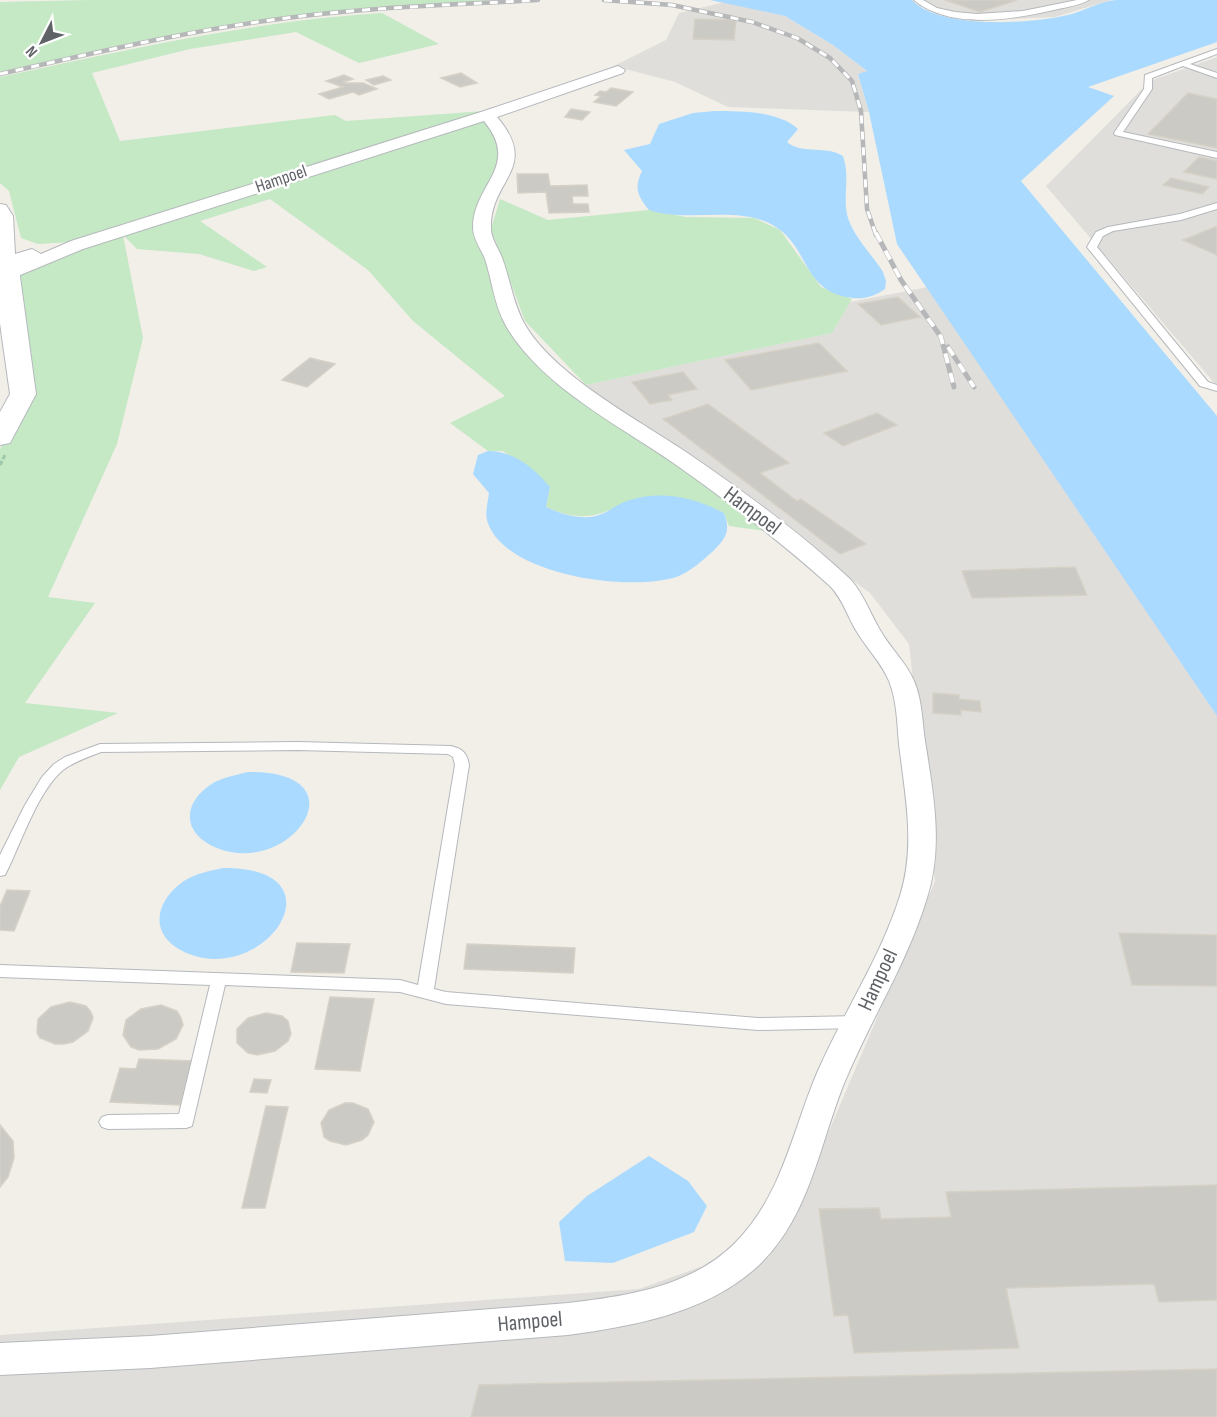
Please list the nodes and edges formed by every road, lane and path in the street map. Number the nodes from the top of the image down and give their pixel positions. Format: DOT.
graph roads {
  1 [pos="918,0"];
  2 [pos="1085,0"];
  3 [pos="1217,51"];
  4 [pos="1184,64"];
  5 [pos="618,70"];
  6 [pos="1217,76"];
  7 [pos="487,115"];
  8 [pos="1217,155"];
  9 [pos="1217,206"];
  10 [pos="0,209"];
  11 [pos="3,269"];
  12 [pos="1217,388"];
  13 [pos="0,437"];
  14 [pos="0,871"];
  15 [pos="0,971"];
  16 [pos="219,979"];
  17 [pos="425,992"];
  18 [pos="858,1023"];
  19 [pos="108,1122"];
  20 [pos="0,1359"];
  1 -- 2 [label="lane"];
  3 -- 4 [label="lane"];
  4 -- 6 [label="lane"];
  4 -- 8 [label="lane"];
  5 -- 7 [label="street, Hampoel"];
  7 -- 11 [label="street, Hampoel"];
  7 -- 18 [label="street, Hampoel"];
  9 -- 12 [label="lane"];
  10 -- 11 [label="street"];
  11 -- 13 [label="street"];
  14 -- 17 [label="lane"];
  15 -- 16 [label="lane"];
  16 -- 17 [label="lane"];
  16 -- 19 [label="lane"];
  17 -- 18 [label="lane"];
  18 -- 20 [label="street, Hampoel"];
}
